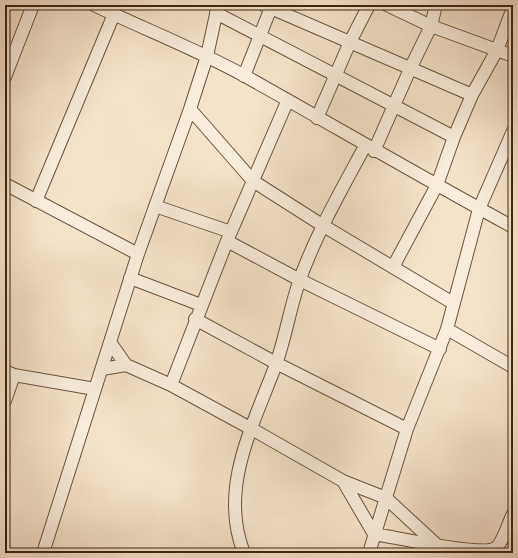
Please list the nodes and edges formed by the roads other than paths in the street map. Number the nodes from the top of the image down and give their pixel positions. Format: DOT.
graph roads {
  1 [pos="33,5"];
  2 [pos="94,5"];
  3 [pos="369,5"];
  4 [pos="387,5"];
  5 [pos="436,5"];
  6 [pos="269,6"];
  7 [pos="513,8"];
  8 [pos="217,9"];
  9 [pos="114,14"];
  10 [pos="431,26"];
  11 [pos="261,36"];
  12 [pos="350,42"];
  13 [pos="497,50"];
  14 [pos="207,56"];
  15 [pos="513,56"];
  16 [pos="411,67"];
  17 [pos="244,76"];
  18 [pos="336,76"];
  19 [pos="5,77"];
  20 [pos="472,94"];
  21 [pos="287,102"];
  22 [pos="394,107"];
  23 [pos="190,109"];
  24 [pos="317,118"];
  25 [pos="513,131"];
  26 [pos="454,137"];
  27 [pos="370,148"];
  28 [pos="253,181"];
  29 [pos="5,184"];
  30 [pos="437,185"];
  31 [pos="36,201"];
  32 [pos="155,206"];
  33 [pos="479,209"];
  34 [pos="322,225"];
  35 [pos="513,227"];
  36 [pos="229,236"];
  37 [pos="138,254"];
  38 [pos="393,267"];
  39 [pos="130,278"];
  40 [pos="300,280"];
  41 [pos="453,303"];
  42 [pos="201,305"];
  43 [pos="195,319"];
  44 [pos="446,329"];
  45 [pos="110,342"];
  46 [pos="440,349"];
  47 [pos="276,363"];
  48 [pos="126,365"];
  49 [pos="513,367"];
  50 [pos="102,369"];
  51 [pos="10,373"];
  52 [pos="170,385"];
  53 [pos="95,389"];
  54 [pos="5,401"];
  55 [pos="250,428"];
  56 [pos="407,429"];
  57 [pos="343,481"];
  58 [pos="386,498"];
  59 [pos="513,514"];
  60 [pos="374,534"];
  61 [pos="444,550"];
  62 [pos="43,553"];
  63 [pos="244,553"];
  64 [pos="369,553"];
  1 -- 19 [label="street"];
  2 -- 9 [label="street"];
  3 -- 12 [label="street"];
  4 -- 10 [label="street"];
  5 -- 10 [label="street"];
  6 -- 11 [label="street"];
  6 -- 12 [label="street"];
  7 -- 13 [label="street"];
  8 -- 11 [label="street"];
  8 -- 14 [label="street"];
  9 -- 14 [label="street"];
  9 -- 31 [label="street"];
  10 -- 13 [label="street"];
  10 -- 16 [label="street"];
  11 -- 17 [label="street"];
  11 -- 18 [label="street"];
  12 -- 16 [label="street"];
  12 -- 18 [label="street"];
  13 -- 15 [label="street"];
  13 -- 20 [label="street"];
  14 -- 17 [label="street"];
  14 -- 23 [label="street"];
  16 -- 20 [label="street"];
  16 -- 22 [label="street"];
  17 -- 21 [label="street"];
  18 -- 22 [label="street"];
  18 -- 24 [label="street"];
  20 -- 26 [label="street"];
  21 -- 24 [label="street"];
  21 -- 28 [label="street"];
  22 -- 26 [label="street"];
  22 -- 27 [label="street"];
  23 -- 28 [label="street"];
  23 -- 32 [label="street"];
  24 -- 27 [label="street"];
  25 -- 33 [label="street"];
  26 -- 30 [label="street"];
  27 -- 30 [label="street"];
  27 -- 34 [label="street"];
  28 -- 34 [label="street"];
  28 -- 36 [label="street"];
  29 -- 31 [label="street"];
  30 -- 33 [label="street"];
  30 -- 38 [label="street"];
  31 -- 37 [label="street"];
  32 -- 36 [label="street"];
  32 -- 37 [label="street"];
  33 -- 35 [label="street"];
  33 -- 41 [label="street"];
  34 -- 38 [label="street"];
  34 -- 40 [label="street"];
  36 -- 40 [label="street"];
  36 -- 42 [label="street"];
  37 -- 39 [label="street"];
  38 -- 41 [label="street"];
  39 -- 42 [label="street"];
  39 -- 45 [label="street"];
  40 -- 46 [label="street"];
  40 -- 47 [label="street"];
  41 -- 44 [label="street"];
  42 -- 43 [label="street"];
  43 -- 47 [label="street"];
  43 -- 52 [label="street"];
  44 -- 46 [label="street"];
  44 -- 49 [label="street"];
  45 -- 48 [label="street"];
  45 -- 50 [label="street"];
  46 -- 56 [label="street"];
  47 -- 55 [label="street"];
  47 -- 56 [label="street"];
  48 -- 50 [label="street"];
  48 -- 52 [label="street"];
  50 -- 53 [label="street"];
  51 -- 53 [label="street"];
  51 -- 54 [label="street"];
  52 -- 55 [label="street"];
  53 -- 62 [label="street"];
  55 -- 57 [label="street"];
  55 -- 63 [label="street"];
  56 -- 58 [label="street"];
  57 -- 58 [label="street"];
  57 -- 60 [label="street"];
  58 -- 60 [label="street"];
  58 -- 61 [label="street"];
  59 -- 61 [label="street"];
  60 -- 61 [label="street"];
  60 -- 64 [label="street"];
}
